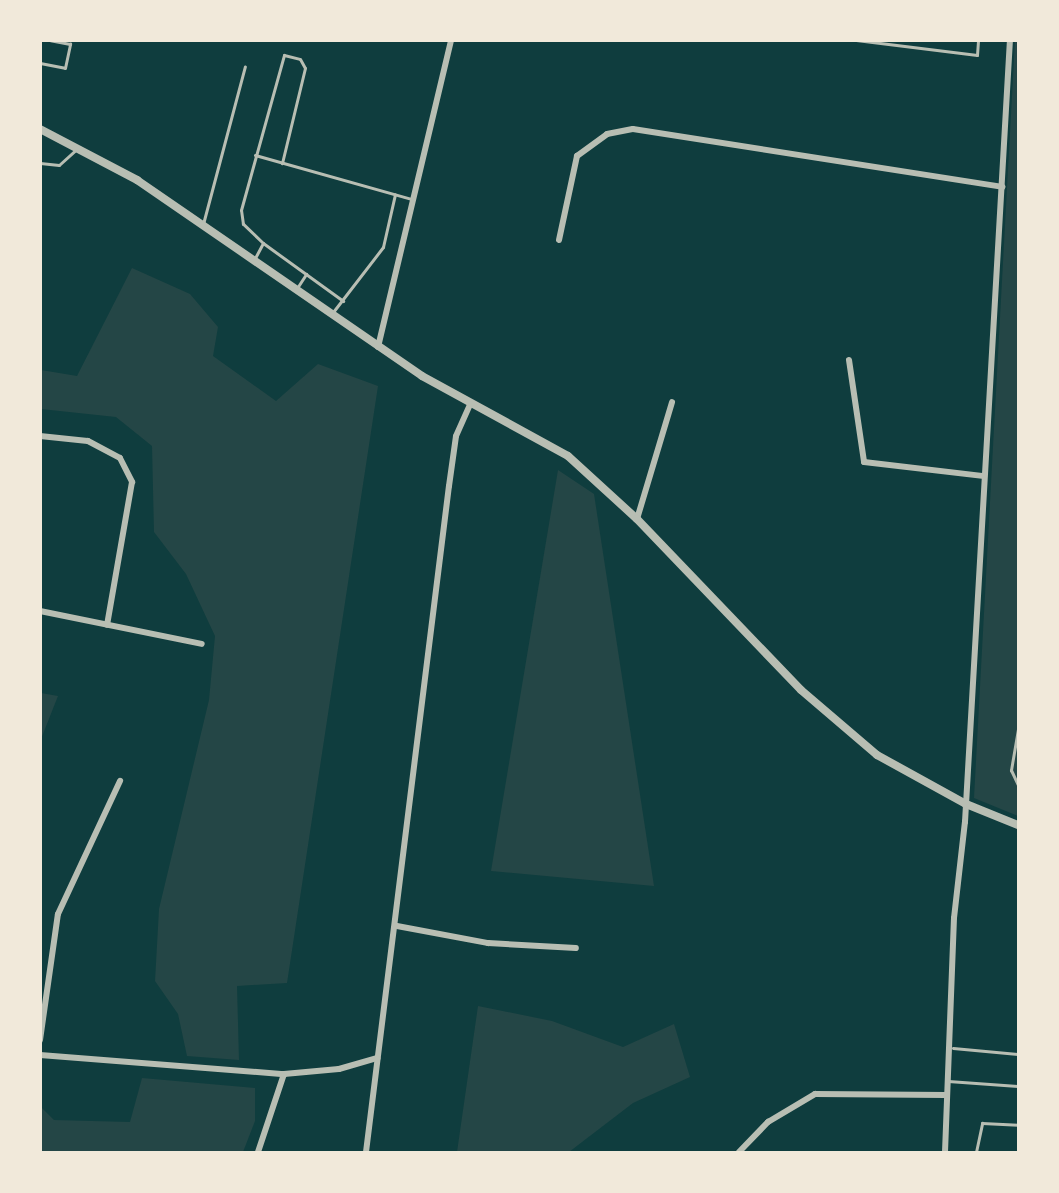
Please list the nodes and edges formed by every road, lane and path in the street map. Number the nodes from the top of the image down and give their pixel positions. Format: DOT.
graph roads {
  1 [pos="50,40"];
  2 [pos="451,40"];
  3 [pos="856,40"];
  4 [pos="978,40"];
  5 [pos="1010,40"];
  6 [pos="40,63"];
  7 [pos="245,66"];
  8 [pos="40,129"];
  9 [pos="79,148"];
  10 [pos="255,155"];
  11 [pos="40,163"];
  12 [pos="282,163"];
  13 [pos="1002,187"];
  14 [pos="395,194"];
  15 [pos="413,199"];
  16 [pos="203,224"];
  17 [pos="559,240"];
  18 [pos="263,243"];
  19 [pos="254,260"];
  20 [pos="306,274"];
  21 [pos="296,289"];
  22 [pos="343,301"];
  23 [pos="331,314"];
  24 [pos="378,347"];
  25 [pos="849,360"];
  26 [pos="672,402"];
  27 [pos="471,403"];
  28 [pos="40,436"];
  29 [pos="984,476"];
  30 [pos="637,519"];
  31 [pos="40,611"];
  32 [pos="107,625"];
  33 [pos="202,644"];
  34 [pos="1018,729"];
  35 [pos="120,781"];
  36 [pos="1018,785"];
  37 [pos="966,804"];
  38 [pos="1018,825"];
  39 [pos="397,926"];
  40 [pos="576,948"];
  41 [pos="40,1040"];
  42 [pos="952,1048"];
  43 [pos="1018,1054"];
  44 [pos="40,1055"];
  45 [pos="377,1058"];
  46 [pos="284,1074"];
  47 [pos="948,1081"];
  48 [pos="1018,1086"];
  49 [pos="946,1095"];
  50 [pos="1018,1125"];
  51 [pos="258,1152"];
  52 [pos="366,1152"];
  53 [pos="739,1152"];
  54 [pos="945,1152"];
  55 [pos="976,1152"];
  1 -- 6 [label="lane"];
  2 -- 15 [label="street"];
  3 -- 4 [label="lane"];
  5 -- 13 [label="street"];
  7 -- 16 [label="lane"];
  8 -- 9 [label="street"];
  9 -- 11 [label="lane"];
  9 -- 16 [label="street"];
  10 -- 12 [label="lane"];
  10 -- 12 [label="lane"];
  10 -- 18 [label="lane"];
  12 -- 14 [label="lane"];
  13 -- 17 [label="street"];
  13 -- 29 [label="street"];
  14 -- 15 [label="lane"];
  14 -- 22 [label="lane"];
  15 -- 24 [label="street"];
  16 -- 19 [label="street"];
  18 -- 19 [label="lane"];
  18 -- 20 [label="lane"];
  19 -- 21 [label="street"];
  20 -- 21 [label="lane"];
  20 -- 22 [label="lane"];
  21 -- 23 [label="street"];
  22 -- 23 [label="lane"];
  23 -- 24 [label="street"];
  24 -- 27 [label="street"];
  25 -- 29 [label="street"];
  26 -- 30 [label="street"];
  27 -- 30 [label="street"];
  27 -- 39 [label="street"];
  28 -- 32 [label="street"];
  29 -- 37 [label="street"];
  30 -- 37 [label="street"];
  31 -- 32 [label="street"];
  32 -- 33 [label="street"];
  34 -- 36 [label="lane"];
  35 -- 41 [label="street"];
  37 -- 38 [label="street"];
  37 -- 42 [label="street"];
  39 -- 40 [label="street"];
  39 -- 45 [label="street"];
  42 -- 43 [label="lane"];
  42 -- 47 [label="street"];
  44 -- 46 [label="street"];
  45 -- 46 [label="street"];
  45 -- 52 [label="street"];
  46 -- 51 [label="street"];
  47 -- 48 [label="lane"];
  47 -- 49 [label="street"];
  49 -- 53 [label="street"];
  49 -- 54 [label="street"];
  50 -- 55 [label="lane"];
}
